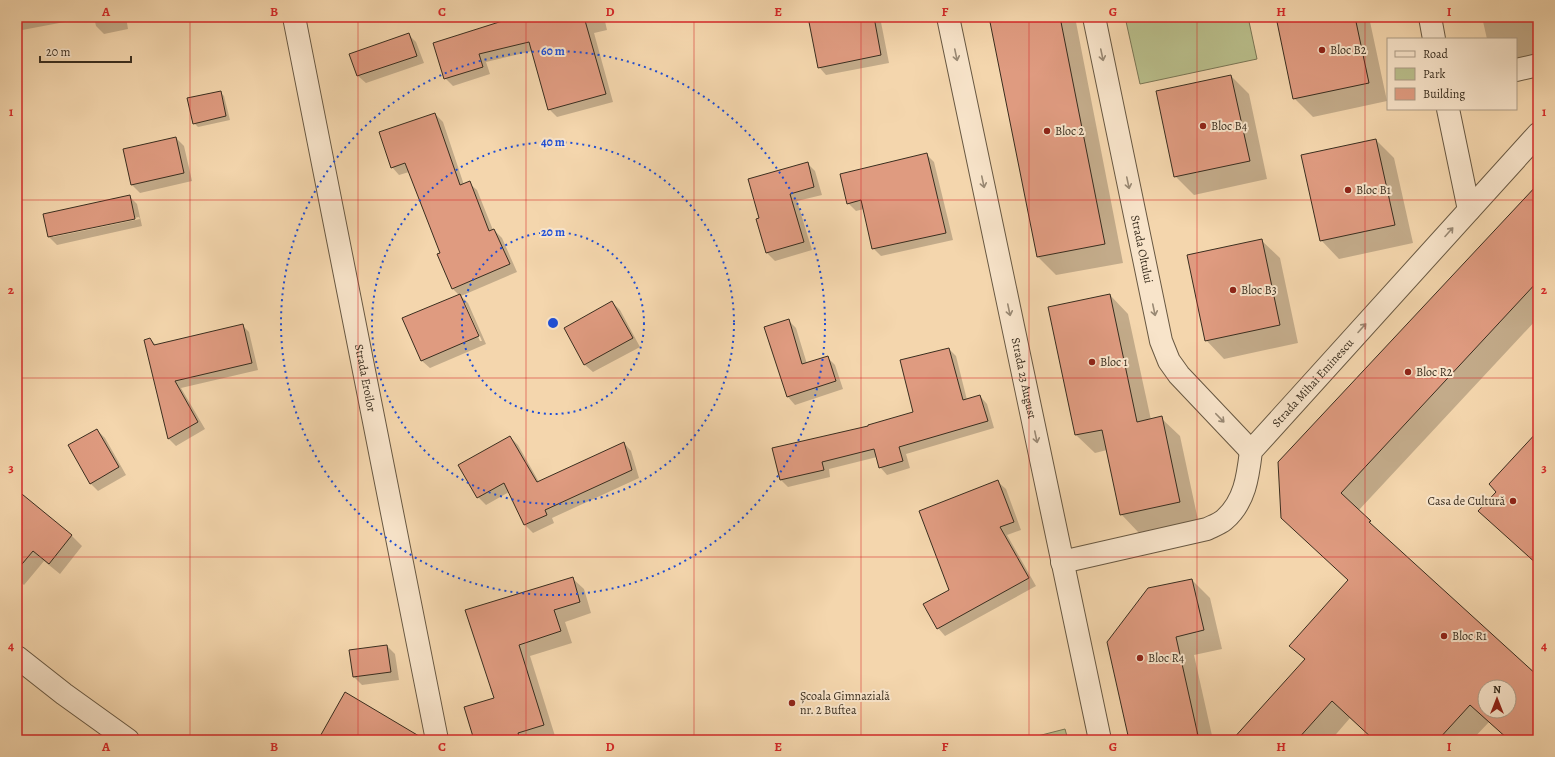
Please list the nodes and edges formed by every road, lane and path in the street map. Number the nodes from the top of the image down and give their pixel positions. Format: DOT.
graph roads {
  1 [pos="294,17"];
  2 [pos="948,17"];
  3 [pos="1094,17"];
  4 [pos="1430,17"];
  5 [pos="1434,38"];
  6 [pos="1538,65"];
  7 [pos="1517,70"];
  8 [pos="1448,110"];
  9 [pos="1538,134"];
  10 [pos="1469,210"];
  11 [pos="1251,451"];
  12 [pos="1062,562"];
  13 [pos="17,657"];
  14 [pos="128,740"];
  15 [pos="436,740"];
  16 [pos="1100,740"];
  1 -- 15 [label="street, Strada Eroilor"];
  2 -- 12 [label="street, Strada 23 August, one-way"];
  3 -- 11 [label="street, Strada Oltului, one-way"];
  4 -- 5 [label="street"];
  6 -- 7 [label="street"];
  8 -- 10 [label="street"];
  9 -- 10 [label="street, Strada Mihai Eminescu"];
  11 -- 10 [label="street, Strada Mihai Eminescu, one-way"];
  11 -- 12 [label="street"];
  12 -- 16 [label="street, Strada 23 August"];
  13 -- 14 [label="street"];
}
